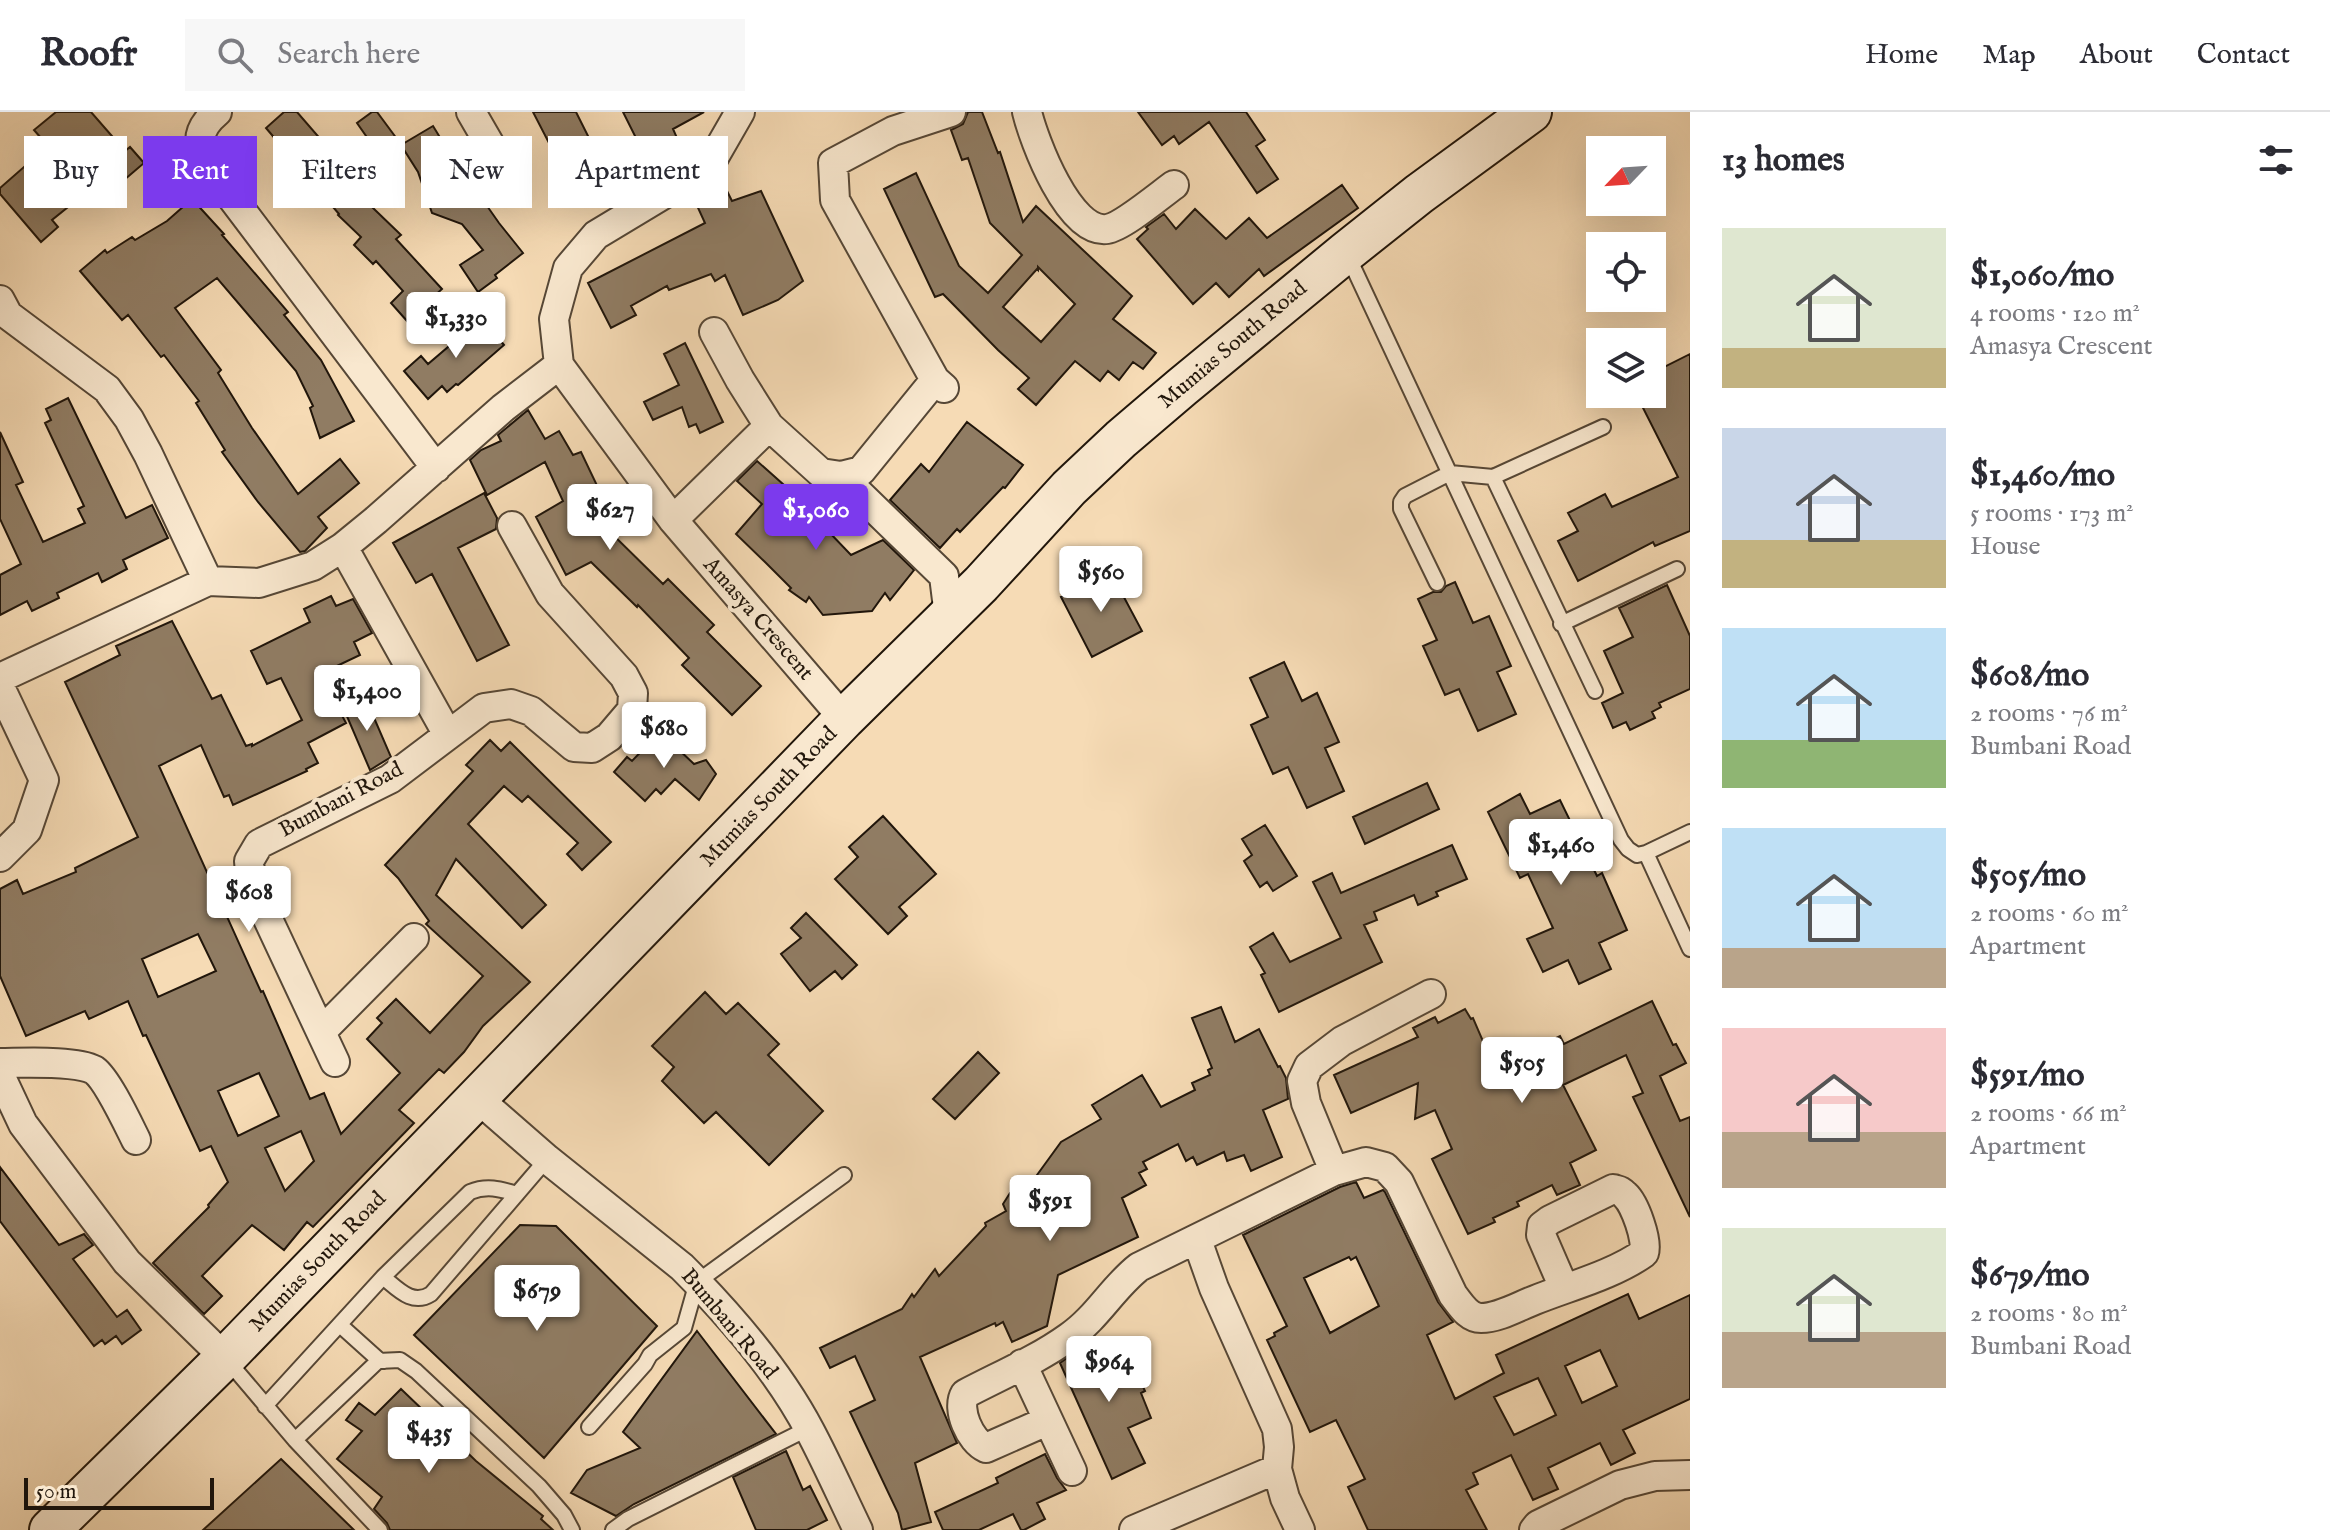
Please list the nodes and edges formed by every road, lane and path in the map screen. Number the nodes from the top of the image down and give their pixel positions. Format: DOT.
graph roads {
  1 [pos="217,112"];
  2 [pos="471,112"];
  3 [pos="740,112"];
  4 [pos="951,112"];
  5 [pos="1027,112"];
  6 [pos="1531,112"];
  7 [pos="485,136"];
  8 [pos="1174,185"];
  9 [pos="1346,252"];
  10 [pos="3,311"];
  11 [pos="714,332"];
  12 [pos="559,365"];
  13 [pos="769,426"];
  14 [pos="1603,427"];
  15 [pos="436,468"];
  16 [pos="1450,473"];
  17 [pos="841,476"];
  18 [pos="1493,477"];
  19 [pos="673,520"];
  20 [pos="512,526"];
  21 [pos="343,547"];
  22 [pos="1677,569"];
  23 [pos="208,581"];
  24 [pos="1437,583"];
  25 [pos="949,616"];
  26 [pos="1561,624"];
  27 [pos="0,678"];
  28 [pos="0,687"];
  29 [pos="1595,691"];
  30 [pos="844,719"];
  31 [pos="448,735"];
  32 [pos="1690,832"];
  33 [pos="1646,853"];
  34 [pos="0,857"];
  35 [pos="414,938"];
  36 [pos="1690,949"];
  37 [pos="1431,994"];
  38 [pos="321,1032"];
  39 [pos="335,1062"];
  40 [pos="0,1063"];
  41 [pos="0,1075"];
  42 [pos="477,1098"];
  43 [pos="136,1140"];
  44 [pos="547,1159"];
  45 [pos="1334,1171"];
  46 [pos="844,1175"];
  47 [pos="517,1194"];
  48 [pos="1197,1240"];
  49 [pos="383,1277"];
  50 [pos="697,1282"];
  51 [pos="1564,1288"];
  52 [pos="340,1325"];
  53 [pos="225,1358"];
  54 [pos="394,1360"];
  55 [pos="1022,1364"];
  56 [pos="265,1406"];
  57 [pos="1047,1421"];
  58 [pos="589,1427"];
  59 [pos="809,1428"];
  60 [pos="295,1440"];
  61 [pos="1277,1469"];
  62 [pos="1072,1471"];
  63 [pos="1690,1475"];
  64 [pos="50,1530"];
  65 [pos="380,1530"];
  66 [pos="572,1530"];
  67 [pos="613,1530"];
  68 [pos="858,1530"];
  69 [pos="1134,1530"];
  70 [pos="1300,1530"];
  71 [pos="1534,1530"];
  1 -- 15 [label="street"];
  2 -- 7 [label="street"];
  3 -- 12 [label="street"];
  4 -- 17 [label="street"];
  5 -- 8 [label="street"];
  6 -- 9 [label="main road, Mumias South Road"];
  9 -- 16 [label="lane"];
  9 -- 25 [label="main road, Mumias South Road"];
  10 -- 23 [label="street"];
  11 -- 13 [label="street"];
  12 -- 15 [label="street"];
  12 -- 19 [label="street, Amasya Crescent"];
  13 -- 17 [label="street"];
  13 -- 19 [label="street"];
  14 -- 18 [label="lane"];
  15 -- 21 [label="street"];
  16 -- 18 [label="lane"];
  16 -- 24 [label="lane"];
  16 -- 33 [label="lane"];
  17 -- 25 [label="street"];
  18 -- 26 [label="lane"];
  19 -- 30 [label="street, Amasya Crescent"];
  20 -- 31 [label="street, Bumbani Road"];
  21 -- 23 [label="street"];
  21 -- 31 [label="street"];
  22 -- 26 [label="lane"];
  23 -- 27 [label="street"];
  25 -- 30 [label="main road, Mumias South Road"];
  26 -- 29 [label="lane"];
  28 -- 34 [label="street"];
  30 -- 42 [label="main road, Mumias South Road"];
  31 -- 38 [label="street, Bumbani Road"];
  32 -- 33 [label="lane"];
  33 -- 36 [label="lane"];
  35 -- 38 [label="street"];
  37 -- 45 [label="street"];
  38 -- 39 [label="street, Bumbani Road"];
  40 -- 43 [label="street"];
  41 -- 53 [label="street"];
  42 -- 44 [label="street, Bumbani Road"];
  42 -- 53 [label="main road, Mumias South Road"];
  44 -- 47 [label="lane"];
  44 -- 50 [label="street, Bumbani Road"];
  45 -- 48 [label="street"];
  45 -- 51 [label="street"];
  46 -- 50 [label="lane"];
  47 -- 49 [label="lane"];
  47 -- 49 [label="lane"];
  48 -- 55 [label="street"];
  48 -- 61 [label="street"];
  49 -- 52 [label="lane"];
  50 -- 58 [label="lane"];
  50 -- 59 [label="street, Bumbani Road"];
  52 -- 54 [label="lane"];
  52 -- 56 [label="lane"];
  53 -- 56 [label="lane"];
  53 -- 64 [label="main road, Mumias South Road"];
  54 -- 60 [label="lane"];
  54 -- 66 [label="lane"];
  55 -- 57 [label="street"];
  55 -- 57 [label="street"];
  56 -- 60 [label="lane"];
  57 -- 62 [label="street"];
  59 -- 67 [label="lane"];
  59 -- 68 [label="street, Bumbani Road"];
  60 -- 65 [label="lane"];
  61 -- 69 [label="street"];
  61 -- 70 [label="street"];
  63 -- 71 [label="street"];
}
